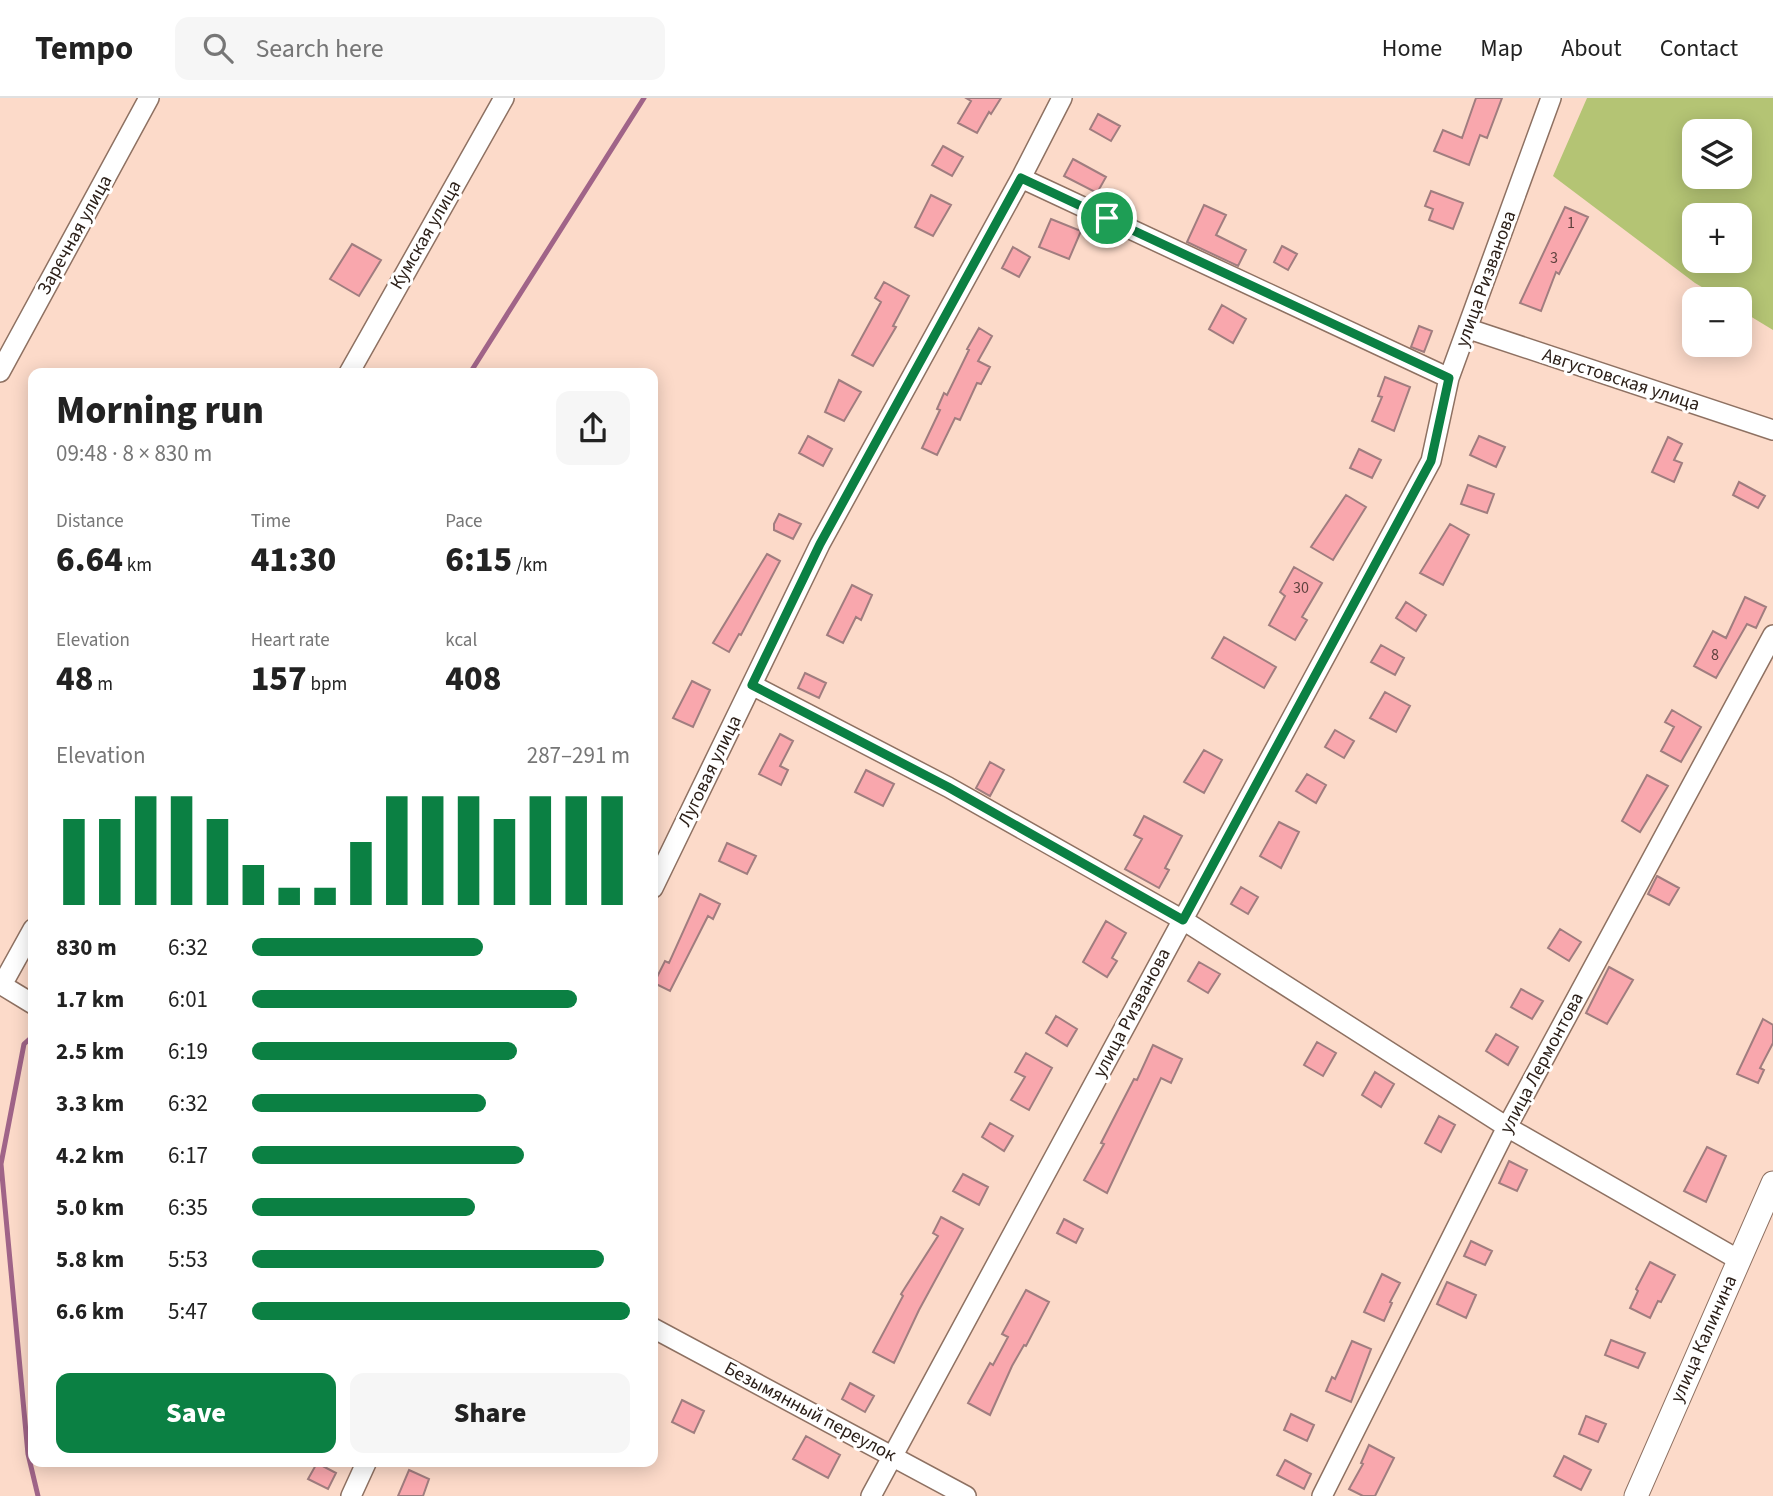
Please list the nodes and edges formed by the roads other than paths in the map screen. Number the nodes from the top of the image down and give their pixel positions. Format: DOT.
graph roads {
  1 [pos="149,98"];
  2 [pos="504,98"];
  3 [pos="1062,98"];
  4 [pos="1551,98"];
  5 [pos="1021,178"];
  6 [pos="1469,329"];
  7 [pos="352,368"];
  8 [pos="0,372"];
  9 [pos="1449,378"];
  10 [pos="1773,430"];
  11 [pos="1773,635"];
  12 [pos="752,685"];
  13 [pos="658,878"];
  14 [pos="1183,920"];
  15 [pos="28,938"];
  16 [pos="1,985"];
  17 [pos="28,1001"];
  18 [pos="1507,1127"];
  19 [pos="1773,1183"];
  20 [pos="1739,1260"];
  21 [pos="658,1331"];
  22 [pos="893,1456"];
  23 [pos="364,1467"];
  24 [pos="351,1496"];
  25 [pos="871,1496"];
  26 [pos="966,1496"];
  27 [pos="1322,1496"];
  28 [pos="1636,1496"];
  1 -- 8 [label="street, Заречная улица"];
  2 -- 7 [label="street, Кумская улица"];
  3 -- 5 [label="street, Луговая улица"];
  4 -- 6 [label="street, улица Ризванова"];
  5 -- 9 [label="street"];
  5 -- 12 [label="street, Луговая улица"];
  6 -- 9 [label="street, улица Ризванова"];
  6 -- 10 [label="street, Августовская улица"];
  9 -- 14 [label="street, улица Ризванова"];
  11 -- 18 [label="street, улица Лермонтова"];
  12 -- 13 [label="street, Луговая улица"];
  12 -- 14 [label="street"];
  14 -- 18 [label="street"];
  14 -- 22 [label="street, улица Ризванова"];
  15 -- 16 [label="street"];
  16 -- 17 [label="street"];
  18 -- 20 [label="street"];
  18 -- 27 [label="street, улица Лермонтова"];
  19 -- 20 [label="street, улица Калинина"];
  20 -- 28 [label="street, улица Калинина"];
  21 -- 22 [label="street, Безымянный переулок"];
  22 -- 25 [label="street, улица Ризванова"];
  22 -- 26 [label="street, Безымянный переулок"];
  23 -- 24 [label="street"];
}
